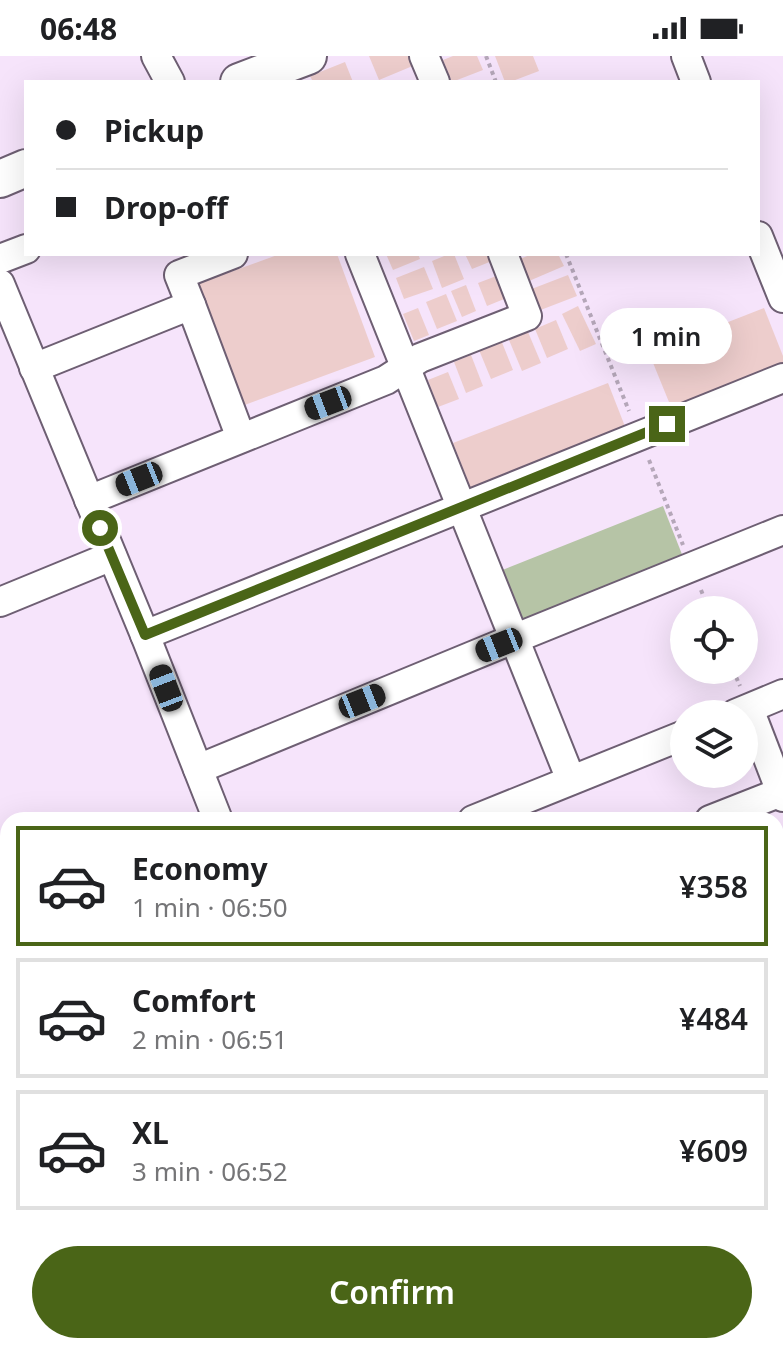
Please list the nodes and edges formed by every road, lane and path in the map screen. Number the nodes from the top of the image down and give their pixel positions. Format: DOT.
graph roads {
  1 [pos="156,56"];
  2 [pos="424,56"];
  3 [pos="486,56"];
  4 [pos="686,56"];
  5 [pos="295,67"];
  6 [pos="169,80"];
  7 [pos="246,80"];
  8 [pos="434,80"];
  9 [pos="495,80"];
  10 [pos="695,80"];
  11 [pos="24,169"];
  12 [pos="0,179"];
  13 [pos="760,241"];
  14 [pos="24,250"];
  15 [pos="228,256"];
  16 [pos="361,256"];
  17 [pos="504,256"];
  18 [pos="0,259"];
  19 [pos="0,284"];
  20 [pos="783,298"];
  21 [pos="191,305"];
  22 [pos="34,368"];
  23 [pos="405,369"];
  24 [pos="783,378"];
  25 [pos="241,438"];
  26 [pos="89,500"];
  27 [pos="461,507"];
  28 [pos="783,530"];
  29 [pos="112,556"];
  30 [pos="0,602"];
  31 [pos="145,635"];
  32 [pos="516,638"];
  33 [pos="783,694"];
  34 [pos="758,704"];
  35 [pos="670,741"];
  36 [pos="758,744"];
  37 [pos="198,769"];
  38 [pos="571,780"];
  39 [pos="782,794"];
  40 [pos="215,812"];
  41 [pos="493,812"];
  42 [pos="732,812"];
  1 -- 6 [label="street"];
  2 -- 8 [label="street"];
  3 -- 9 [label="path"];
  4 -- 10 [label="street"];
  5 -- 7 [label="main road"];
  11 -- 12 [label="main road"];
  13 -- 20 [label="street"];
  14 -- 18 [label="street"];
  15 -- 21 [label="street"];
  16 -- 23 [label="street"];
  17 -- 23 [label="street"];
  19 -- 22 [label="street"];
  21 -- 22 [label="street"];
  21 -- 25 [label="street"];
  22 -- 26 [label="street"];
  23 -- 25 [label="street"];
  23 -- 27 [label="street"];
  24 -- 27 [label="street"];
  25 -- 26 [label="street"];
  26 -- 29 [label="street"];
  27 -- 31 [label="street"];
  27 -- 32 [label="street"];
  28 -- 32 [label="street"];
  29 -- 30 [label="street"];
  29 -- 31 [label="street"];
  31 -- 37 [label="street"];
  32 -- 37 [label="street"];
  32 -- 38 [label="street"];
  33 -- 34 [label="street"];
  35 -- 38 [label="street"];
  36 -- 39 [label="street"];
  37 -- 40 [label="street"];
  38 -- 41 [label="street"];
  39 -- 42 [label="street"];
}
